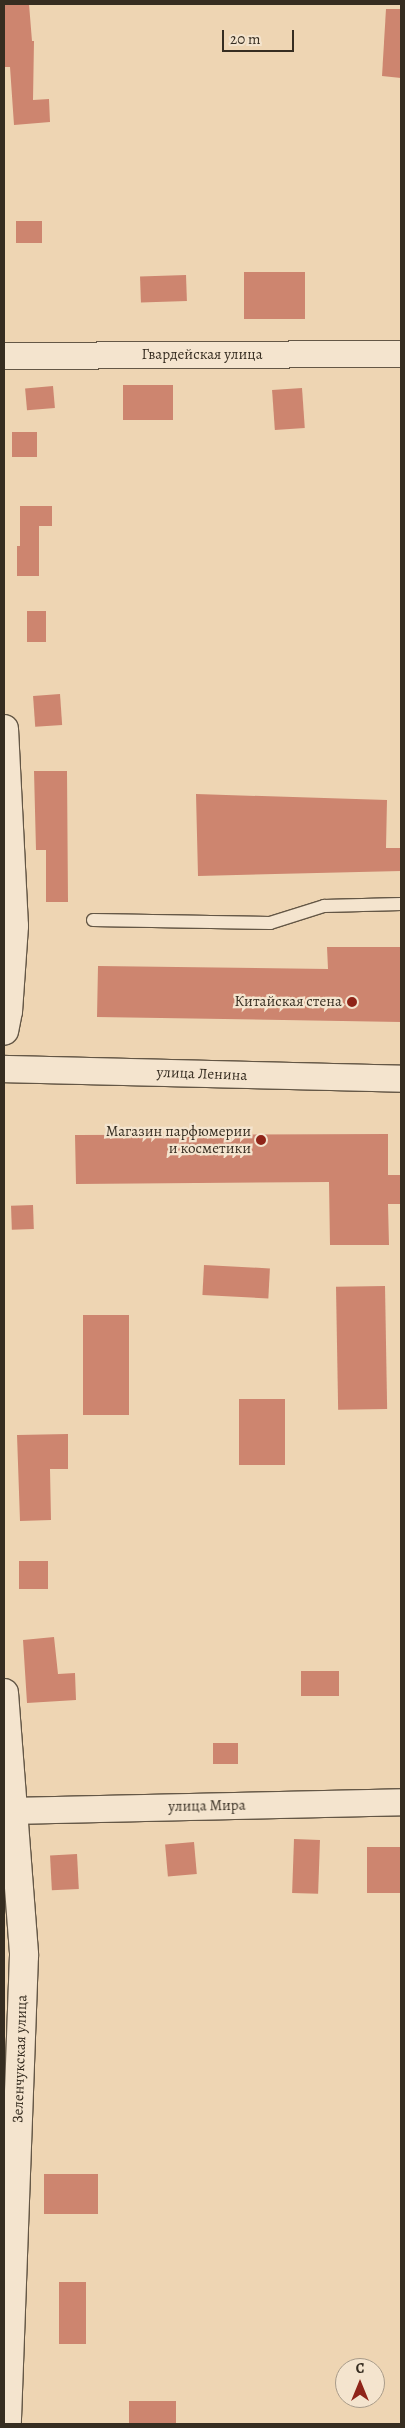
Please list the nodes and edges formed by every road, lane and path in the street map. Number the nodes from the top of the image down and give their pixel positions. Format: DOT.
graph roads {
  1 [pos="401,354"];
  2 [pos="4,356"];
  3 [pos="4,729"];
  4 [pos="401,904"];
  5 [pos="93,920"];
  6 [pos="4,1031"];
  7 [pos="4,1069"];
  8 [pos="401,1079"];
  9 [pos="4,1694"];
  10 [pos="401,1802"];
  11 [pos="12,1811"];
  12 [pos="7,2424"];
  1 -- 2 [label="street, Гвардейская улица"];
  3 -- 6 [label="street"];
  4 -- 5 [label="lane"];
  7 -- 8 [label="street, улица Ленина"];
  9 -- 11 [label="street, Зеленчукская улица"];
  10 -- 11 [label="street, улица Мира"];
  11 -- 12 [label="street, Зеленчукская улица"];
}
